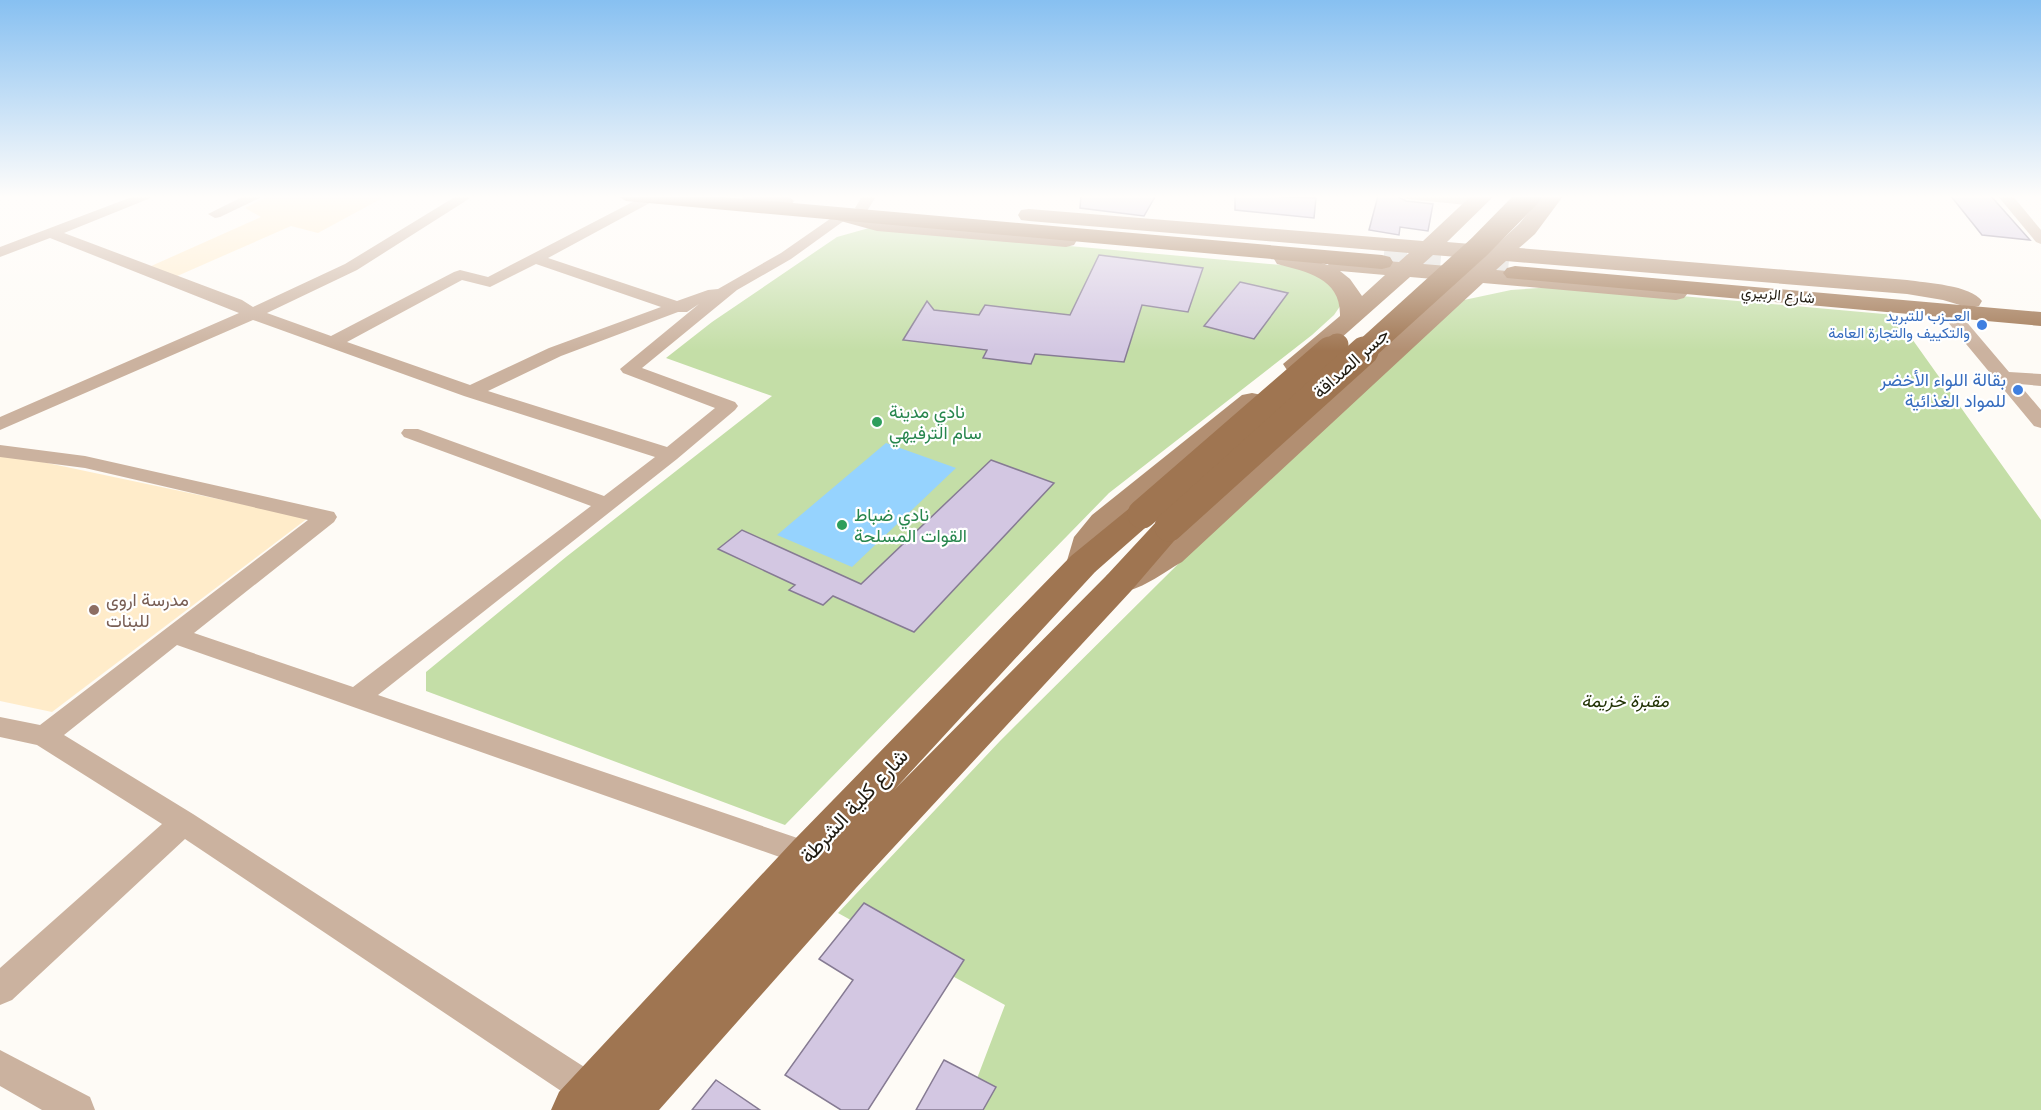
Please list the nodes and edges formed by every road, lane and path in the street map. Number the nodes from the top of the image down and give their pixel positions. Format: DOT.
graph roads {
  1 [pos="86,247"];
  2 [pos="384,247"];
  3 [pos="558,247"];
  4 [pos="798,247"];
  5 [pos="1143,247"];
  6 [pos="1250,247"];
  7 [pos="1414,247"];
  8 [pos="1452,247"];
  9 [pos="1479,247"];
  10 [pos="1519,247"];
  11 [pos="1548,247"];
  12 [pos="1428,248"];
  13 [pos="535,259"];
  14 [pos="1285,259"];
  15 [pos="1573,259"];
  16 [pos="1390,262"];
  17 [pos="1452,262"];
  18 [pos="1511,264"];
  19 [pos="1476,277"];
  20 [pos="731,287"];
  21 [pos="677,307"];
  22 [pos="2041,309"];
  23 [pos="1966,310"];
  24 [pos="700,312"];
  25 [pos="252,314"];
  26 [pos="1352,318"];
  27 [pos="2041,319"];
  28 [pos="332,343"];
  29 [pos="2004,377"];
  30 [pos="2041,380"];
  31 [pos="471,392"];
  32 [pos="2041,422"];
  33 [pos="0,424"];
  34 [pos="411,433"];
  35 [pos="0,451"];
  36 [pos="670,455"];
  37 [pos="606,504"];
  38 [pos="1156,520"];
  39 [pos="1083,564"];
  40 [pos="1119,583"];
  41 [pos="174,635"];
  42 [pos="358,697"];
  43 [pos="0,727"];
  44 [pos="44,736"];
  45 [pos="183,823"];
  46 [pos="808,854"];
  47 [pos="0,989"];
  48 [pos="0,1067"];
  49 [pos="598,1104"];
  50 [pos="77,1110"];
  1 -- 25 [label="street"];
  2 -- 25 [label="street"];
  3 -- 13 [label="street"];
  4 -- 20 [label="street"];
  5 -- 14 [label="main road"];
  6 -- 16 [label="main road"];
  7 -- 12 [label="main road"];
  8 -- 38 [label="main road, جسر الصداقة, bridge"];
  9 -- 38 [label="main road, جسر الصداقة, bridge"];
  10 -- 18 [label="main road"];
  11 -- 15 [label="main road"];
  12 -- 16 [label="main road"];
  12 -- 17 [label="main road"];
  12 -- 18 [label="main road"];
  13 -- 21 [label="street"];
  13 -- 28 [label="street"];
  14 -- 16 [label="main road"];
  14 -- 26 [label="main road"];
  15 -- 18 [label="main road"];
  15 -- 23 [label="main road"];
  16 -- 17 [label="main road"];
  16 -- 19 [label="main road"];
  16 -- 26 [label="main road"];
  17 -- 18 [label="main road"];
  17 -- 19 [label="main road"];
  18 -- 19 [label="main road"];
  18 -- 23 [label="main road, شارع الزبيري"];
  19 -- 23 [label="main road"];
  19 -- 40 [label="main road"];
  20 -- 21 [label="street"];
  20 -- 24 [label="street"];
  21 -- 24 [label="street"];
  21 -- 31 [label="street"];
  22 -- 23 [label="main road, شارع الزبيري"];
  23 -- 27 [label="main road, شارع الزبيري"];
  23 -- 29 [label="street"];
  24 -- 36 [label="street"];
  25 -- 28 [label="street"];
  25 -- 33 [label="street"];
  26 -- 39 [label="main road"];
  28 -- 31 [label="street"];
  29 -- 30 [label="street"];
  29 -- 32 [label="street"];
  31 -- 36 [label="street"];
  34 -- 37 [label="street"];
  35 -- 41 [label="street"];
  36 -- 37 [label="street"];
  37 -- 42 [label="street"];
  38 -- 39 [label="main road, شارع كلية الشرطة"];
  38 -- 40 [label="main road, شارع كلية الشرطة"];
  39 -- 46 [label="main road, شارع كلية الشرطة"];
  40 -- 49 [label="main road, شارع كلية الشرطة"];
  41 -- 42 [label="street"];
  41 -- 44 [label="street"];
  42 -- 46 [label="street"];
  43 -- 44 [label="street"];
  44 -- 45 [label="street"];
  45 -- 47 [label="street"];
  45 -- 49 [label="street"];
  46 -- 49 [label="main road, شارع كلية الشرطة"];
  48 -- 50 [label="street"];
}
